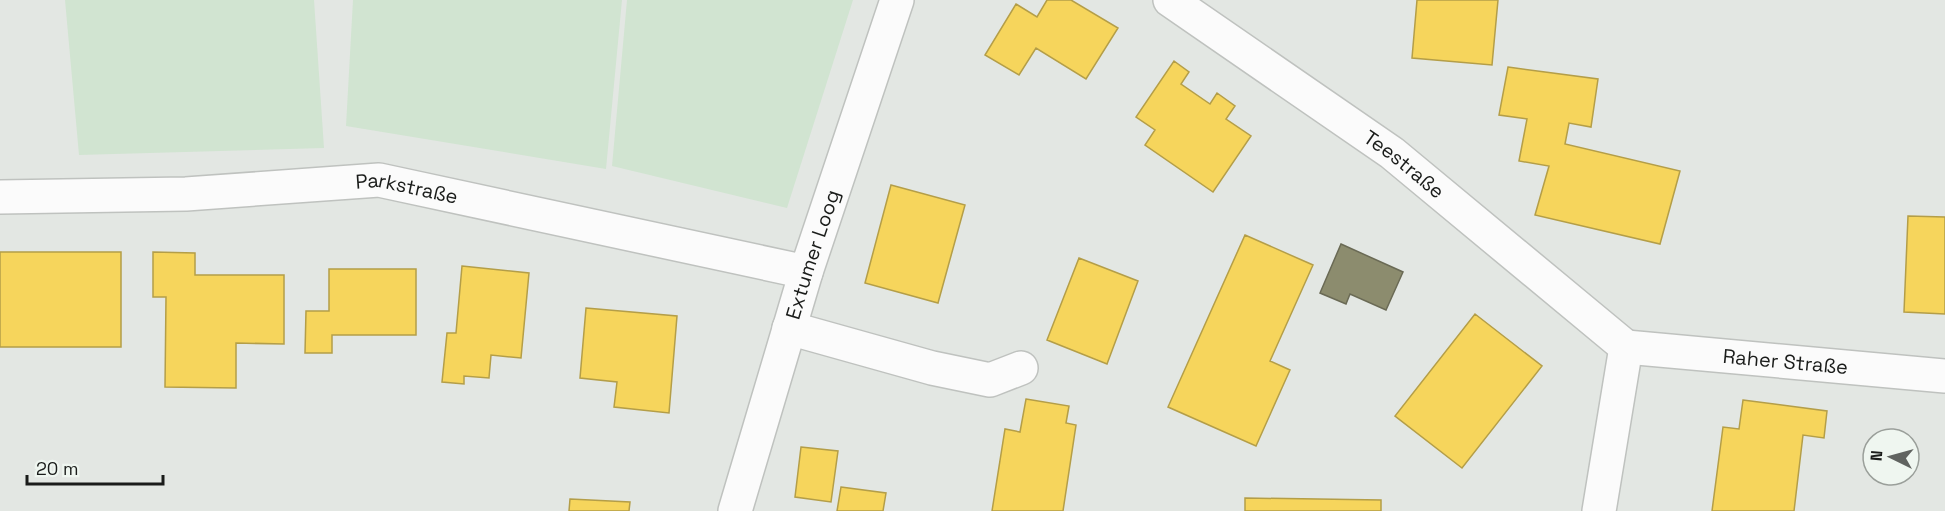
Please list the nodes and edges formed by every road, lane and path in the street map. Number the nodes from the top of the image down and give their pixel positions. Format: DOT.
graph roads {
  1 [pos="897,0"];
  2 [pos="1170,0"];
  3 [pos="0,197"];
  4 [pos="806,272"];
  5 [pos="789,328"];
  6 [pos="1626,347"];
  7 [pos="1021,368"];
  8 [pos="1945,376"];
  9 [pos="735,511"];
  10 [pos="1599,511"];
  1 -- 4 [label="street, Extumer Loog"];
  2 -- 6 [label="street, Teestraße"];
  3 -- 4 [label="street, Parkstraße"];
  4 -- 5 [label="street, Extumer Loog"];
  5 -- 7 [label="street"];
  5 -- 9 [label="street, Extumer Loog"];
  6 -- 8 [label="street, Raher Straße"];
  6 -- 10 [label="street"];
}
